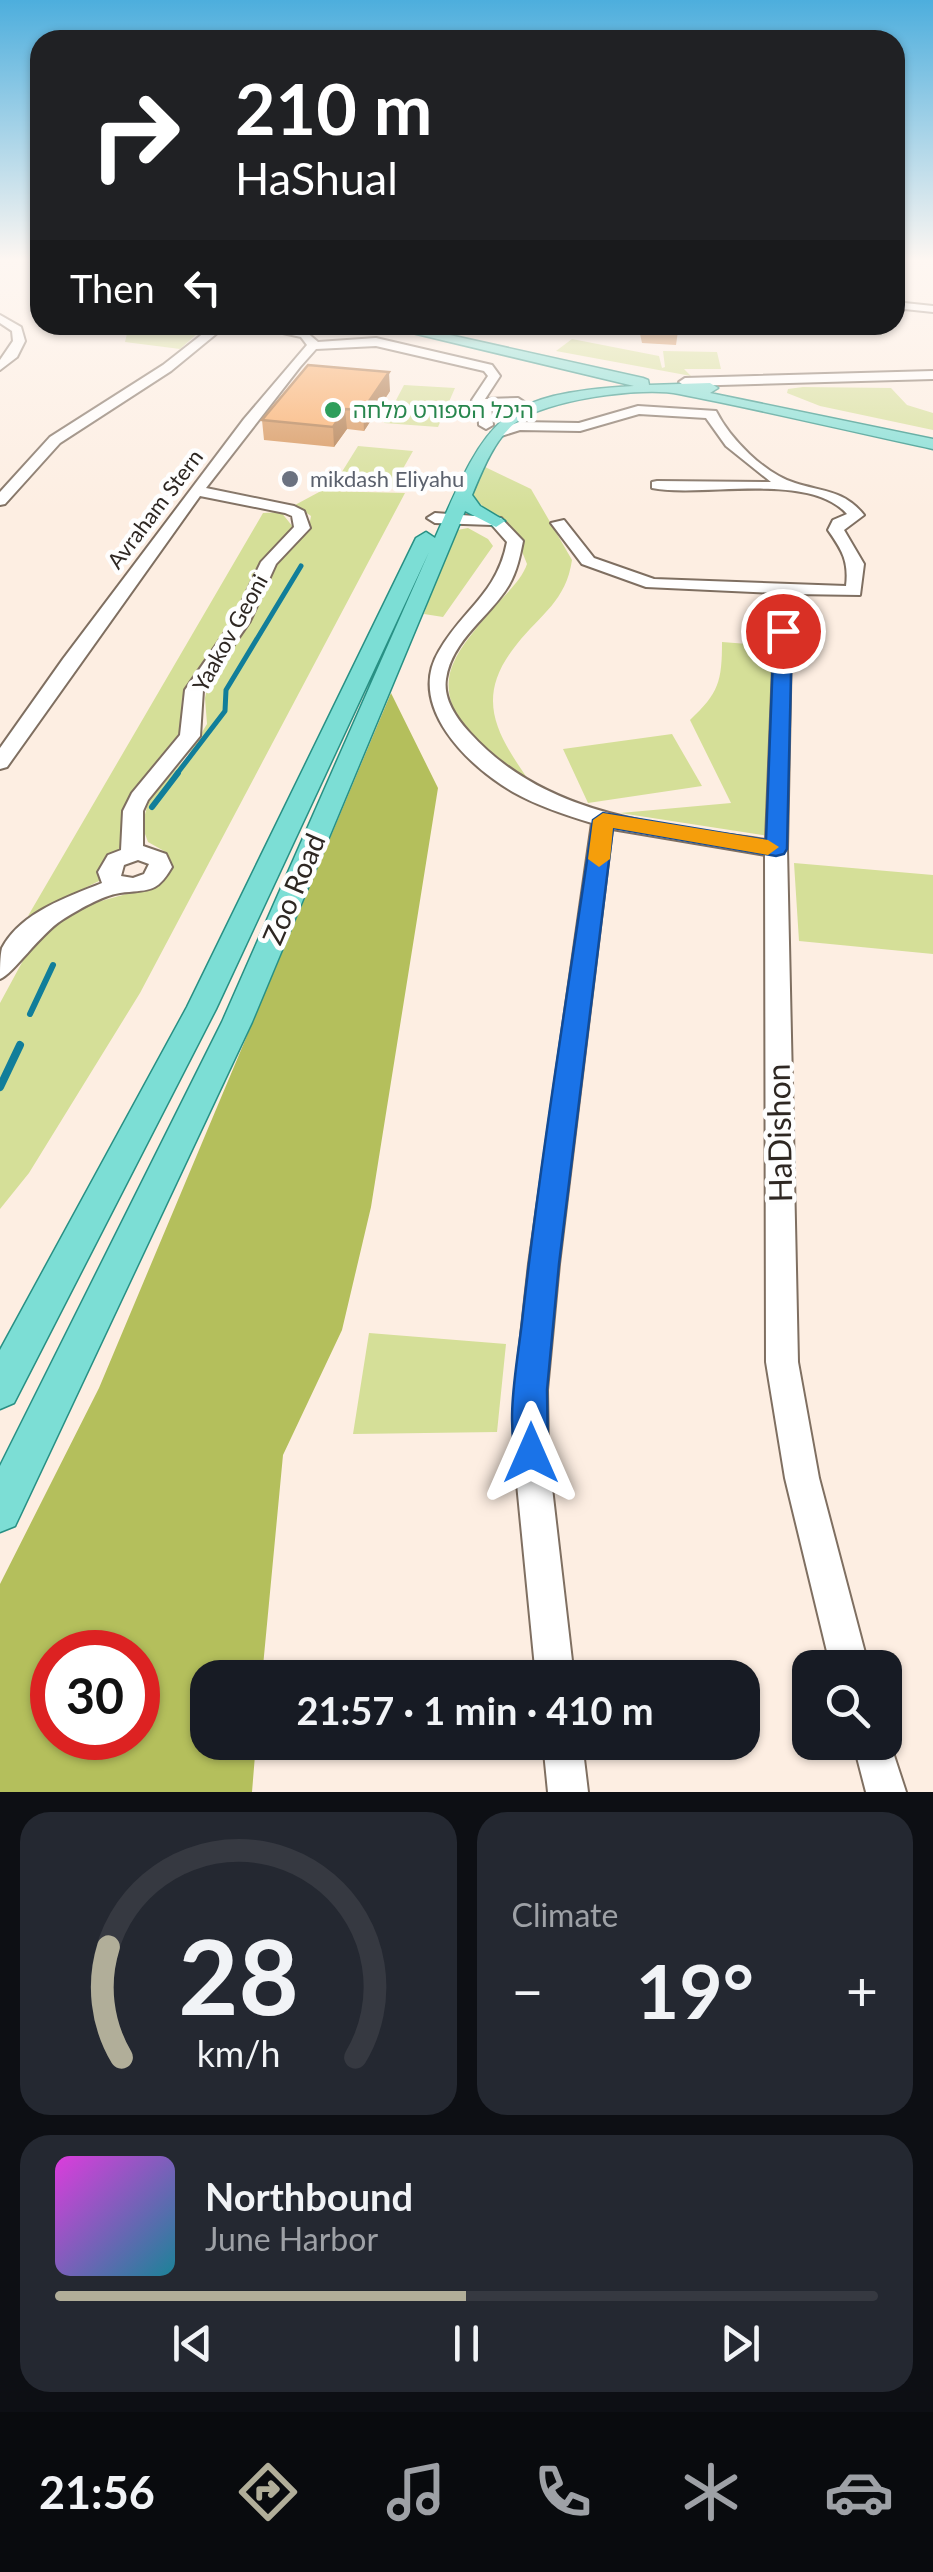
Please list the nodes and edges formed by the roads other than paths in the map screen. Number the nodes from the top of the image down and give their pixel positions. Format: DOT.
graph roads {
  1 [pos="19,344"];
  2 [pos="197,344"];
  3 [pos="350,344"];
  4 [pos="383,344"];
  5 [pos="470,344"];
  6 [pos="498,344"];
  7 [pos="313,346"];
  8 [pos="534,358"];
  9 [pos="0,366"];
  10 [pos="933,379"];
  11 [pos="649,384"];
  12 [pos="679,386"];
  13 [pos="569,391"];
  14 [pos="757,392"];
  15 [pos="483,404"];
  16 [pos="520,407"];
  17 [pos="533,426"];
  18 [pos="492,429"];
  19 [pos="933,434"];
  20 [pos="933,444"];
  21 [pos="785,484"];
  22 [pos="657,485"];
  23 [pos="197,491"];
  24 [pos="0,501"];
  25 [pos="451,513"];
  26 [pos="496,521"];
  27 [pos="559,523"];
  28 [pos="515,541"];
  29 [pos="784,590"];
  30 [pos="0,762"];
  31 [pos="603,820"];
  32 [pos="776,849"];
  33 [pos="132,853"];
  34 [pos="118,884"];
  35 [pos="0,970"];
  36 [pos="0,1389"];
  37 [pos="0,1511"];
  38 [pos="845,1650"];
  39 [pos="553,1660"];
  40 [pos="564,1760"];
  41 [pos="877,1760"];
  42 [pos="568,1792"];
  43 [pos="886,1792"];
  1 -- 9 [label="street"];
  2 -- 24 [label="street"];
  3 -- 7 [label="street"];
  4 -- 15 [label="street"];
  5 -- 8 [label="main road"];
  6 -- 12 [label="main road"];
  7 -- 23 [label="street, Avraham Stern"];
  8 -- 11 [label="main road"];
  8 -- 13 [label="main road"];
  10 -- 12 [label="street"];
  10 -- 14 [label="street"];
  11 -- 12 [label="main road"];
  11 -- 13 [label="main road, Zoo Road"];
  12 -- 14 [label="main road"];
  12 -- 16 [label="main road, Zoo Road"];
  12 -- 20 [label="main road"];
  13 -- 16 [label="main road, Zoo Road"];
  14 -- 19 [label="main road"];
  15 -- 16 [label="street"];
  15 -- 18 [label="street"];
  16 -- 17 [label="street"];
  16 -- 18 [label="main road, Zoo Road"];
  17 -- 18 [label="street"];
  17 -- 21 [label="street"];
  18 -- 25 [label="main road, Zoo Road"];
  18 -- 25 [label="main road, Zoo Road"];
  21 -- 22 [label="street"];
  21 -- 29 [label="street"];
  23 -- 30 [label="street, Avraham Stern"];
  23 -- 33 [label="street, Yaakov Geoni"];
  25 -- 26 [label="main road"];
  25 -- 28 [label="street"];
  25 -- 36 [label="main road, Zoo Road"];
  25 -- 37 [label="main road, Zoo Road"];
  26 -- 28 [label="street"];
  27 -- 29 [label="street"];
  28 -- 31 [label="street"];
  29 -- 32 [label="street, HaDishon"];
  31 -- 32 [label="street"];
  31 -- 39 [label="street"];
  32 -- 38 [label="street, HaDishon"];
  33 -- 34 [label="street"];
  33 -- 34 [label="street"];
  34 -- 35 [label="street"];
  40 -- 42 [label="street"];
  41 -- 43 [label="street"];
}
